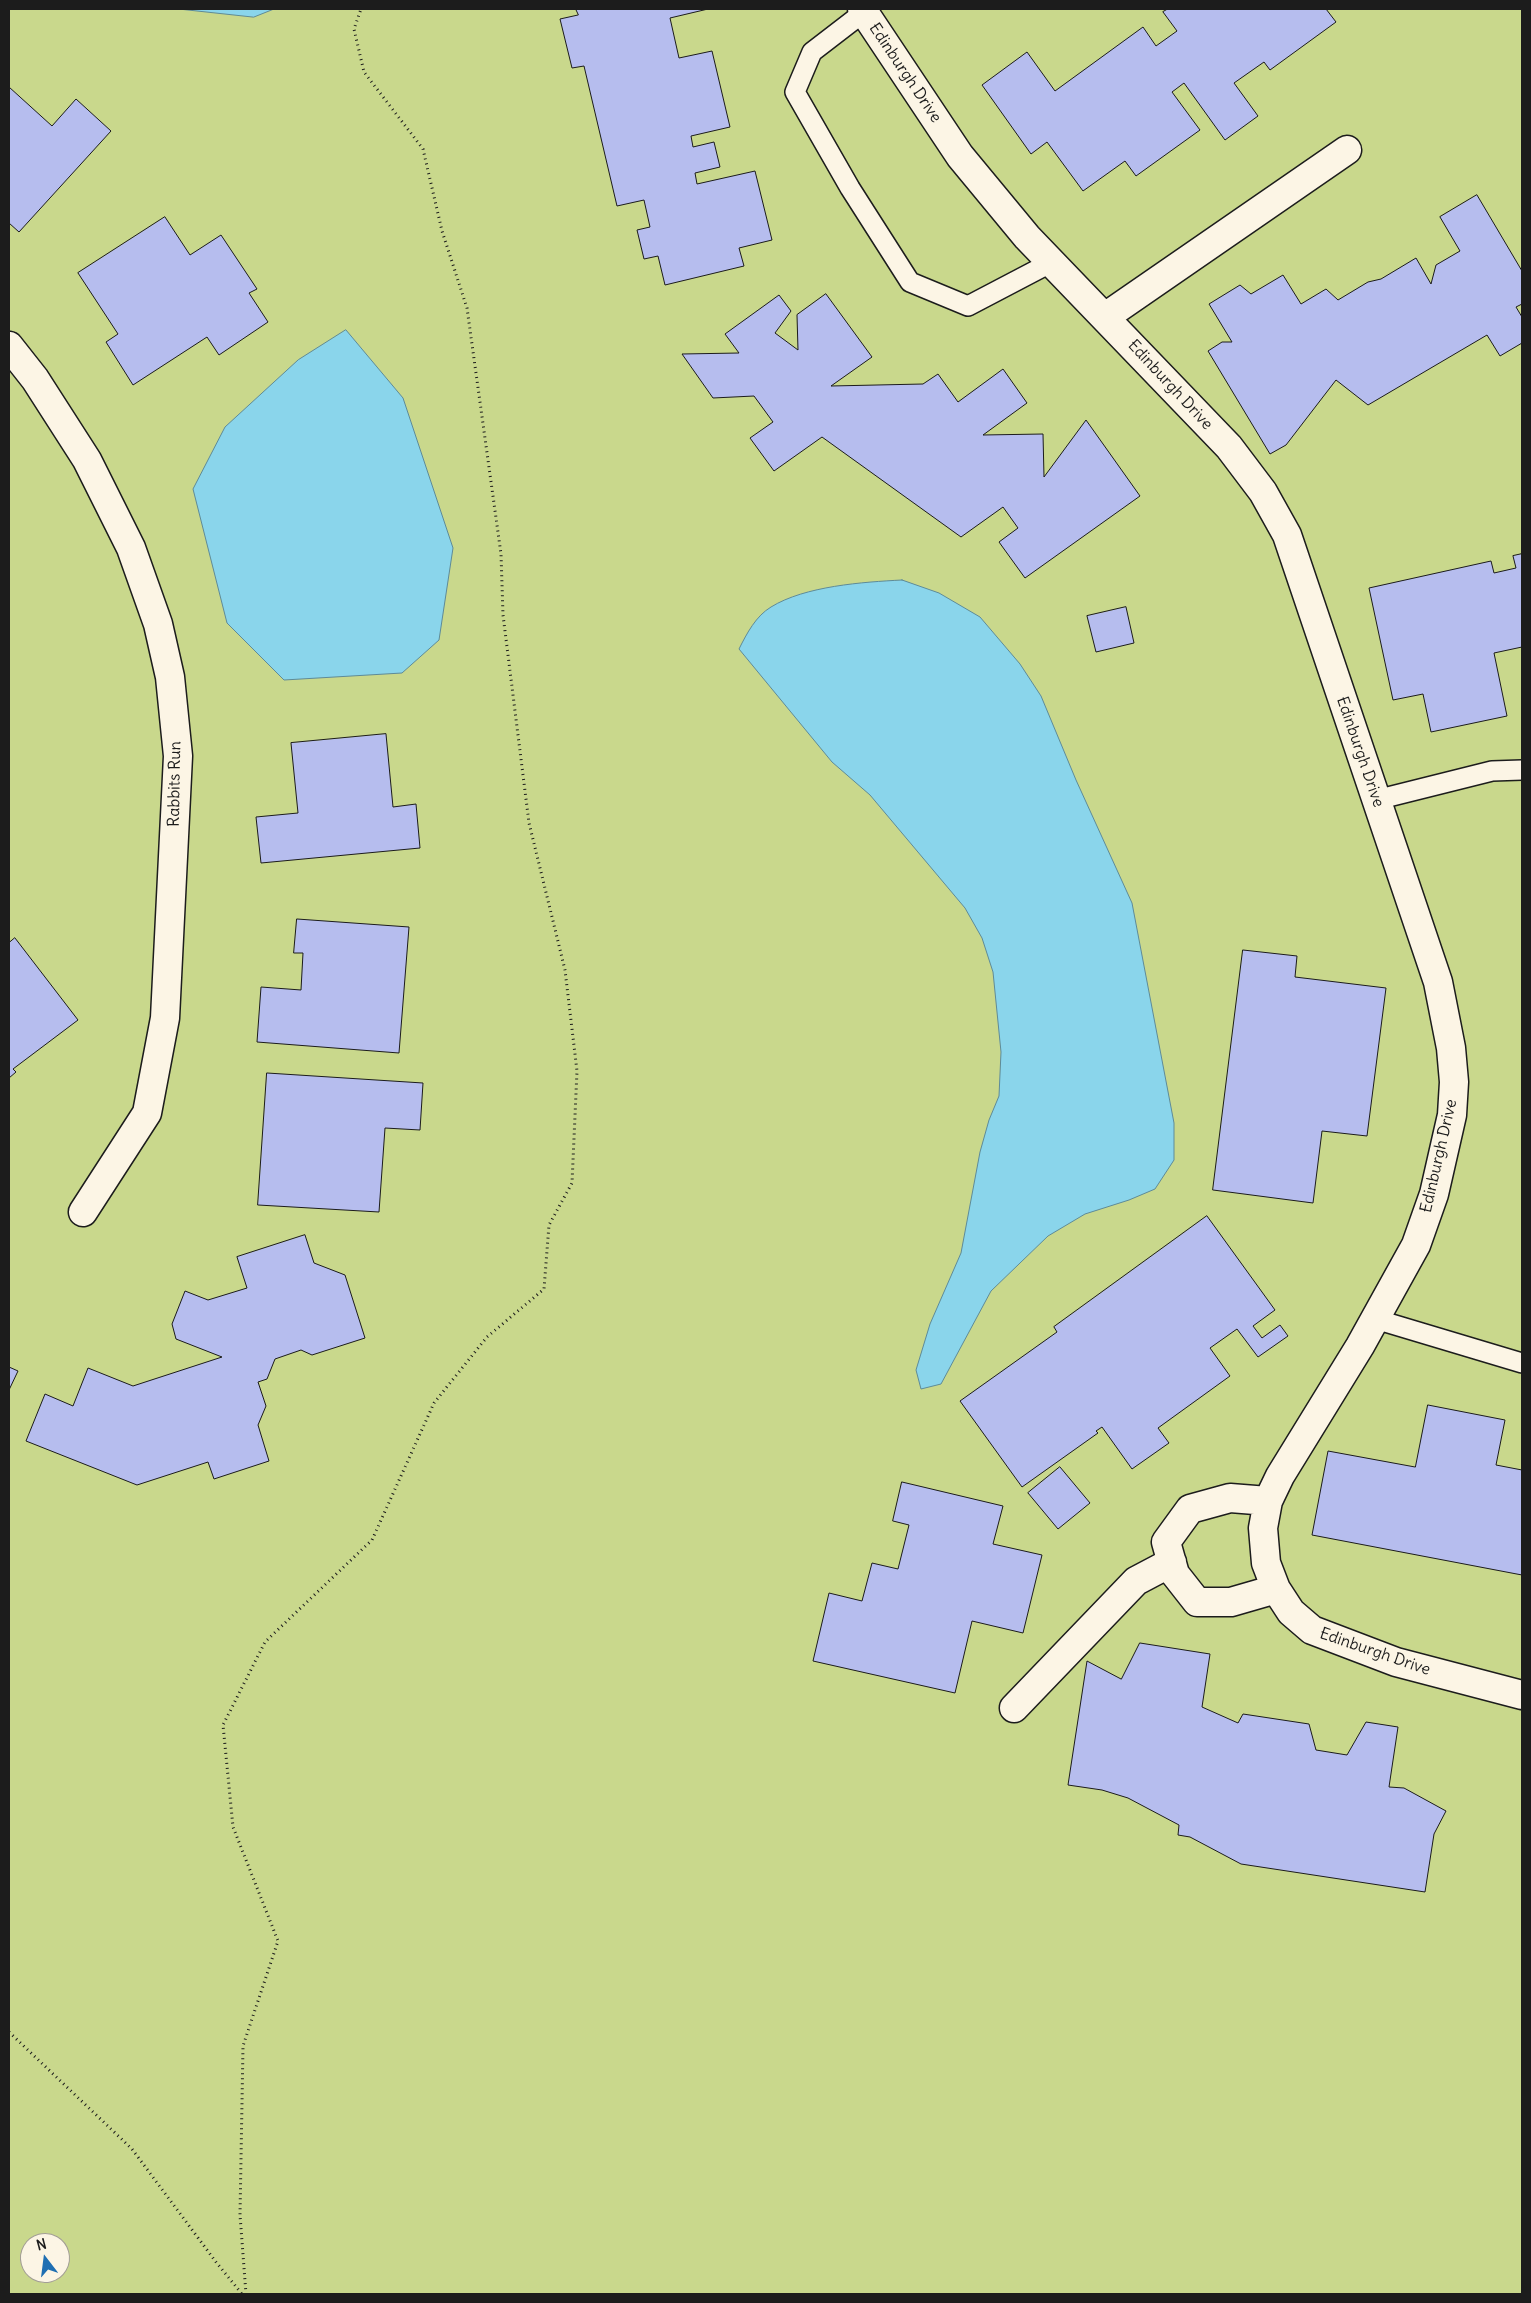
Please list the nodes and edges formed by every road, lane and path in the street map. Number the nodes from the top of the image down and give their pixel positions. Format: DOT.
graph roads {
  1 [pos="361,9"];
  2 [pos="863,10"];
  3 [pos="1347,150"];
  4 [pos="1052,262"];
  5 [pos="1105,317"];
  6 [pos="9,346"];
  7 [pos="1522,770"];
  8 [pos="1376,800"];
  9 [pos="83,1212"];
  10 [pos="1375,1319"];
  11 [pos="1522,1363"];
  12 [pos="1268,1501"];
  13 [pos="1172,1562"];
  14 [pos="1276,1589"];
  15 [pos="1522,1695"];
  16 [pos="1014,1708"];
  17 [pos="9,2032"];
  18 [pos="242,2294"];
  19 [pos="246,2294"];
  1 -- 19 [label="path"];
  2 -- 4 [label="street, Edinburgh Drive"];
  2 -- 4 [label="lane"];
  3 -- 5 [label="street"];
  4 -- 5 [label="street, Edinburgh Drive"];
  5 -- 8 [label="street, Edinburgh Drive"];
  6 -- 9 [label="street, Rabbits Run"];
  7 -- 8 [label="lane"];
  8 -- 10 [label="street, Edinburgh Drive"];
  10 -- 11 [label="lane"];
  10 -- 12 [label="street, Edinburgh Drive"];
  12 -- 13 [label="street"];
  12 -- 14 [label="street, Edinburgh Drive"];
  13 -- 14 [label="street"];
  13 -- 16 [label="street"];
  14 -- 15 [label="street, Edinburgh Drive"];
  17 -- 18 [label="path"];
}
